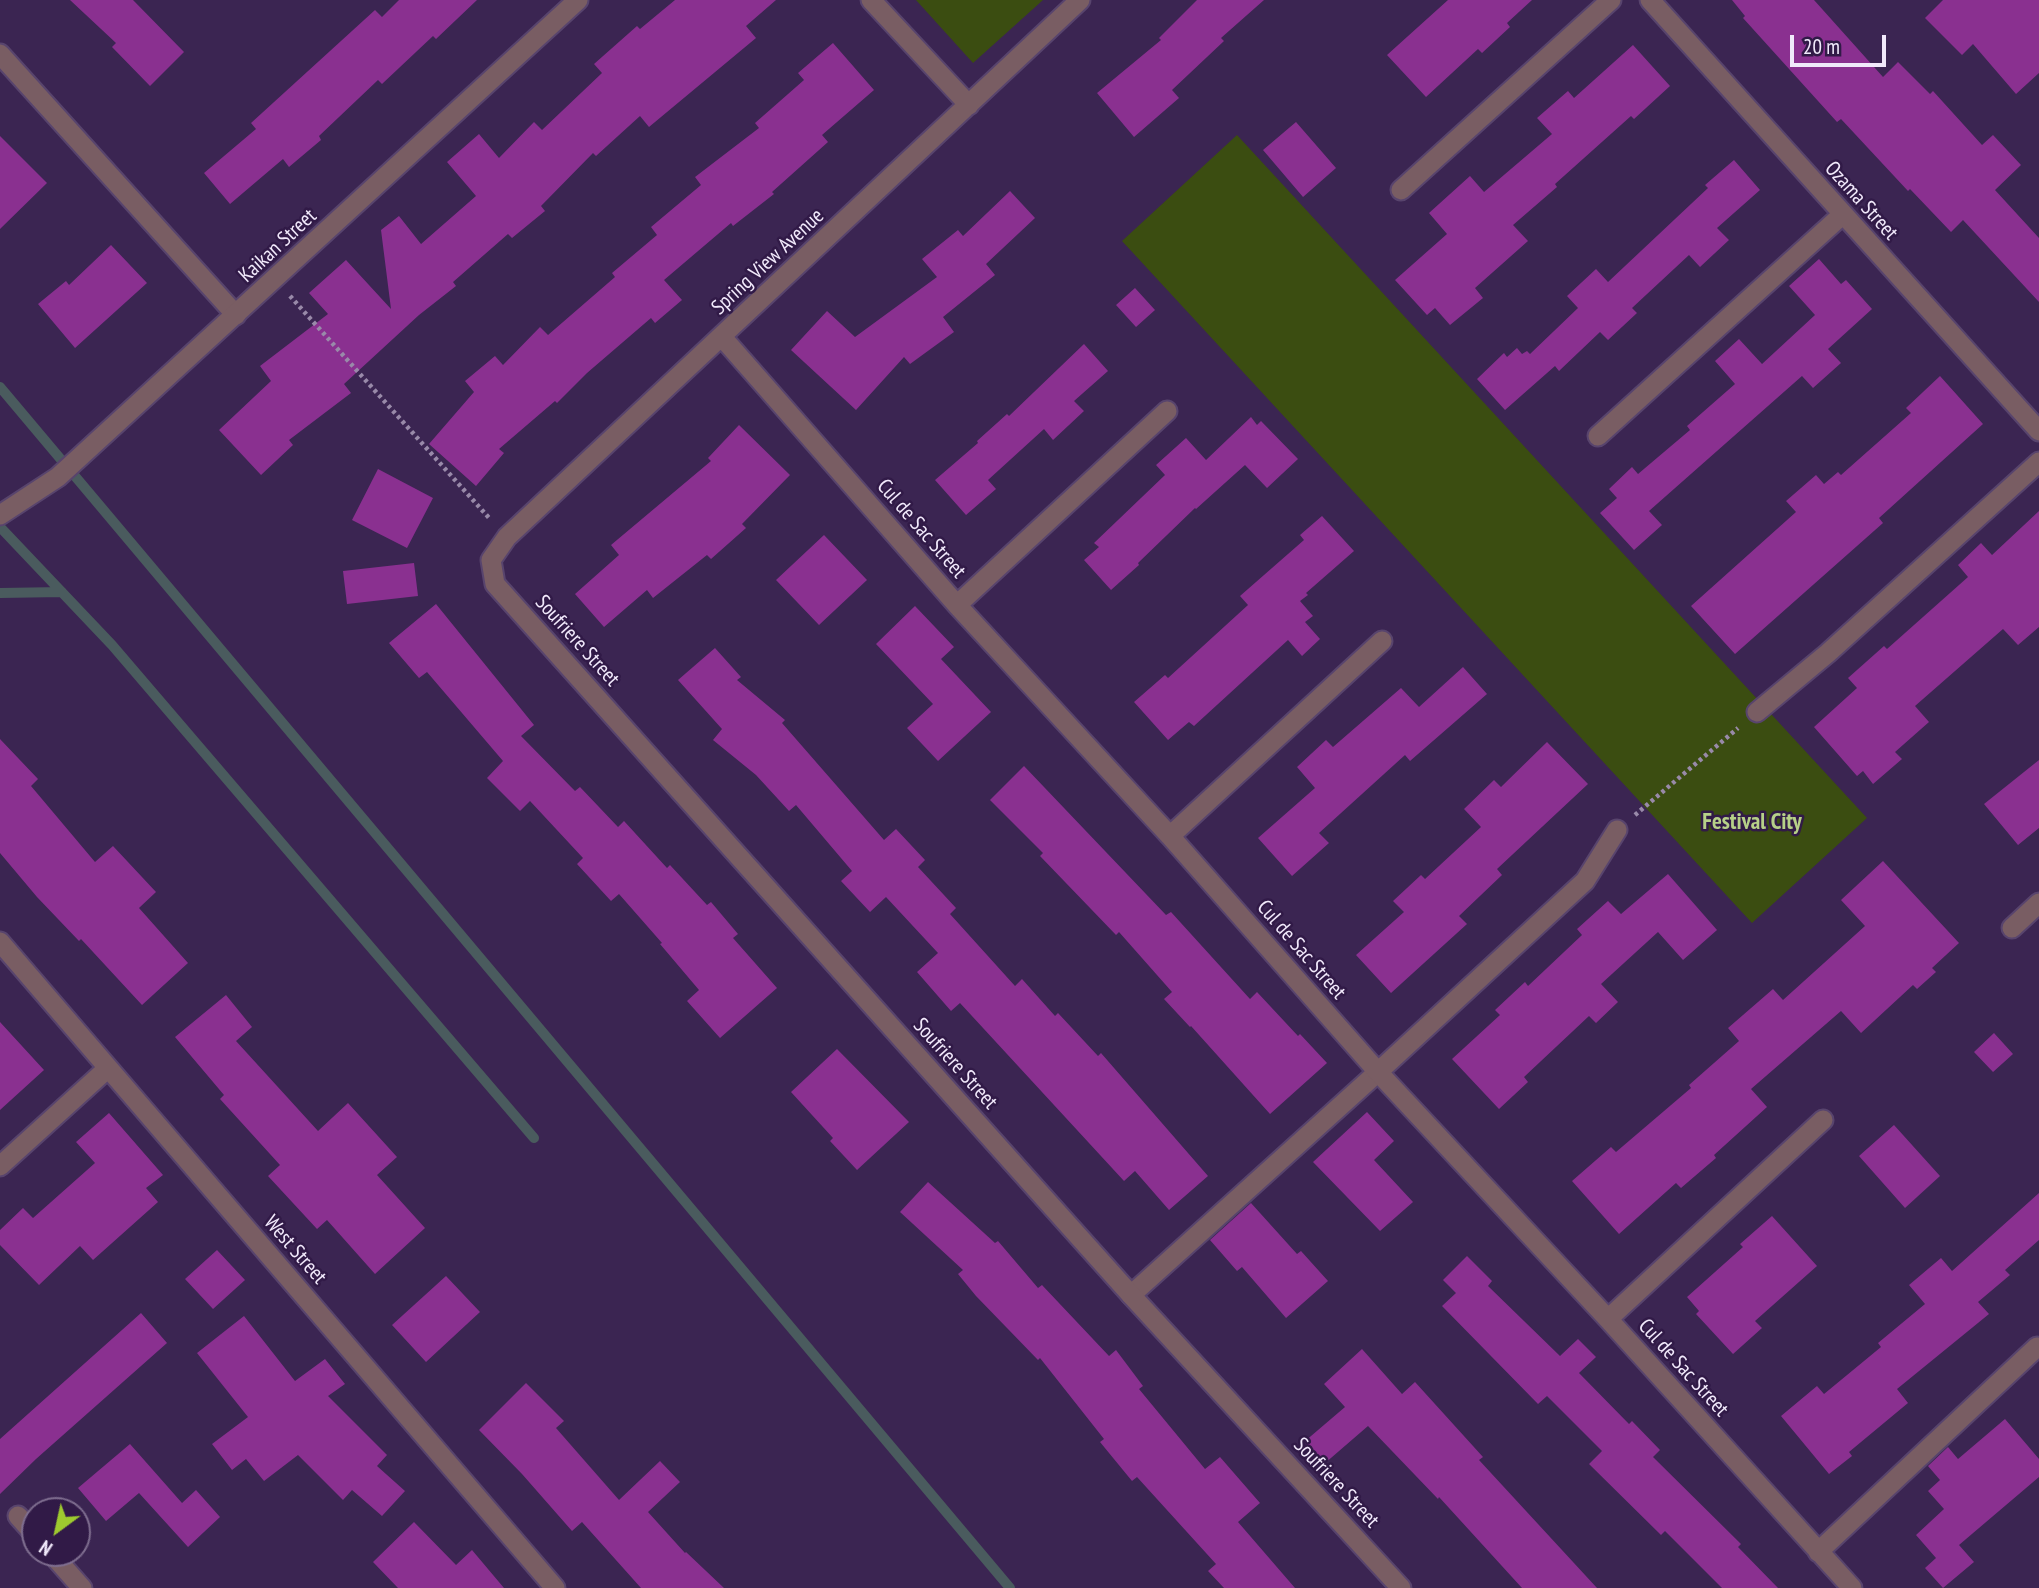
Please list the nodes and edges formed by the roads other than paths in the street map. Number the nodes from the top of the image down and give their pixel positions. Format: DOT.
graph roads {
  1 [pos="578,0"];
  2 [pos="871,0"];
  3 [pos="1080,0"];
  4 [pos="1611,0"];
  5 [pos="1650,0"];
  6 [pos="0,54"];
  7 [pos="968,105"];
  8 [pos="1401,190"];
  9 [pos="1842,215"];
  10 [pos="236,315"];
  11 [pos="722,337"];
  12 [pos="1167,411"];
  13 [pos="2039,431"];
  14 [pos="1598,436"];
  15 [pos="2039,462"];
  16 [pos="0,515"];
  17 [pos="491,560"];
  18 [pos="957,605"];
  19 [pos="1382,641"];
  20 [pos="1757,712"];
  21 [pos="1617,830"];
  22 [pos="1170,836"];
  23 [pos="2039,903"];
  24 [pos="2012,928"];
  25 [pos="0,942"];
  26 [pos="107,1069"];
  27 [pos="1378,1072"];
  28 [pos="1823,1120"];
  29 [pos="0,1166"];
  30 [pos="1131,1295"];
  31 [pos="1608,1319"];
  32 [pos="2037,1347"];
  33 [pos="18,1516"];
  34 [pos="21,1519"];
  35 [pos="1818,1552"];
  36 [pos="63,1567"];
  37 [pos="82,1588"];
  38 [pos="555,1588"];
  39 [pos="1401,1588"];
  40 [pos="1852,1588"];
  1 -- 10 [label="street, Kaikan Street"];
  2 -- 7 [label="street"];
  3 -- 7 [label="street, Spring View Avenue"];
  4 -- 8 [label="street"];
  5 -- 9 [label="street, Ozama Street"];
  6 -- 10 [label="street"];
  7 -- 11 [label="street, Spring View Avenue"];
  9 -- 13 [label="street, Ozama Street"];
  9 -- 14 [label="street"];
  10 -- 16 [label="street, Kaikan Street"];
  11 -- 17 [label="street, Spring View Avenue"];
  11 -- 18 [label="street, Cul de Sac Street"];
  12 -- 18 [label="street"];
  15 -- 20 [label="street"];
  17 -- 30 [label="street, Soufriere Street"];
  18 -- 22 [label="street, Cul de Sac Street"];
  19 -- 22 [label="street"];
  21 -- 27 [label="street"];
  22 -- 27 [label="street, Cul de Sac Street"];
  23 -- 24 [label="street"];
  25 -- 26 [label="street, West Street"];
  26 -- 29 [label="street"];
  26 -- 38 [label="street, West Street"];
  27 -- 30 [label="street"];
  27 -- 31 [label="street, Cul de Sac Street"];
  28 -- 31 [label="street"];
  30 -- 39 [label="street, Soufriere Street"];
  31 -- 35 [label="street, Cul de Sac Street"];
  32 -- 35 [label="street"];
  33 -- 34 [label="street"];
  35 -- 40 [label="street, Cul de Sac Street"];
  36 -- 37 [label="street"];
}
